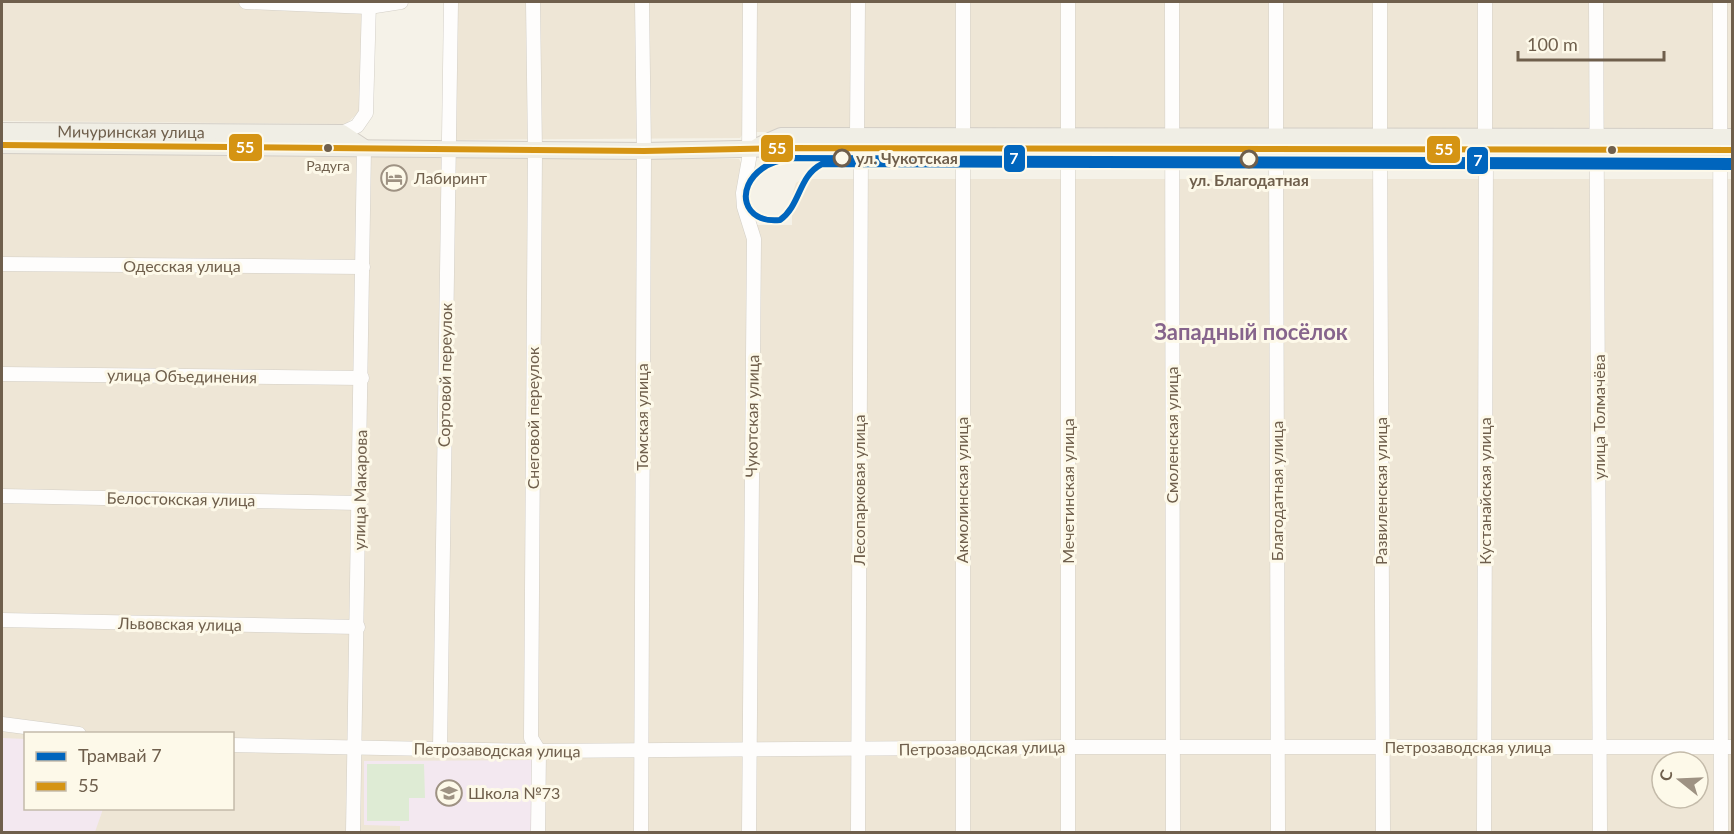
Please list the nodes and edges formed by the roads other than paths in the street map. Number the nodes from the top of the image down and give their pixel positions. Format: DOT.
graph roads {
  1 [pos="246,2"];
  2 [pos="255,2"];
  3 [pos="401,2"];
  4 [pos="451,2"];
  5 [pos="533,2"];
  6 [pos="642,2"];
  7 [pos="750,2"];
  8 [pos="858,2"];
  9 [pos="963,2"];
  10 [pos="1068,2"];
  11 [pos="1172,2"];
  12 [pos="1276,2"];
  13 [pos="1380,2"];
  14 [pos="1485,2"];
  15 [pos="1596,2"];
  16 [pos="1720,2"];
  17 [pos="369,4"];
  18 [pos="2,131"];
  19 [pos="342,134"];
  20 [pos="859,142"];
  21 [pos="963,142"];
  22 [pos="1068,142"];
  23 [pos="1172,143"];
  24 [pos="1276,143"];
  25 [pos="1380,143"];
  26 [pos="1486,143"];
  27 [pos="1598,143"];
  28 [pos="1726,144"];
  29 [pos="2,145"];
  30 [pos="364,148"];
  31 [pos="448,150"];
  32 [pos="749,150"];
  33 [pos="535,151"];
  34 [pos="644,151"];
  35 [pos="2,264"];
  36 [pos="363,267"];
  37 [pos="2,374"];
  38 [pos="362,378"];
  39 [pos="2,496"];
  40 [pos="360,503"];
  41 [pos="2,620"];
  42 [pos="358,627"];
  43 [pos="2,724"];
  44 [pos="64,732"];
  45 [pos="234,745"];
  46 [pos="1068,747"];
  47 [pos="1173,747"];
  48 [pos="1278,747"];
  49 [pos="1382,747"];
  50 [pos="1485,747"];
  51 [pos="1599,747"];
  52 [pos="1727,747"];
  53 [pos="354,748"];
  54 [pos="962,748"];
  55 [pos="440,749"];
  56 [pos="640,750"];
  57 [pos="748,750"];
  58 [pos="858,750"];
  59 [pos="538,751"];
  60 [pos="353,832"];
  61 [pos="538,832"];
  62 [pos="640,832"];
  63 [pos="749,832"];
  64 [pos="858,832"];
  65 [pos="963,832"];
  66 [pos="1068,832"];
  67 [pos="1173,832"];
  68 [pos="1278,832"];
  69 [pos="1383,832"];
  70 [pos="1484,832"];
  71 [pos="1600,832"];
  72 [pos="1722,832"];
  1 -- 2 [label="street"];
  2 -- 17 [label="street"];
  3 -- 17 [label="street"];
  4 -- 31 [label="street, Сортовой переулок"];
  5 -- 33 [label="street, Снеговой переулок"];
  6 -- 34 [label="street, Томская улица"];
  7 -- 32 [label="street, Чукотская улица"];
  8 -- 20 [label="street, Лесопарковая улица"];
  9 -- 21 [label="street, Акмолинская улица"];
  10 -- 22 [label="street, Мечетинская улица"];
  11 -- 23 [label="street, Смоленская улица"];
  12 -- 24 [label="street, Благодатная улица"];
  13 -- 25 [label="street, Развиленская улица"];
  14 -- 26 [label="street, Кустанайская улица"];
  15 -- 27 [label="street, улица Толмачёва"];
  16 -- 28 [label="street"];
  17 -- 19 [label="street"];
  18 -- 19 [label="main road, Мичуринская улица"];
  19 -- 30 [label="main road"];
  20 -- 21 [label="main road, Мичуринская улица"];
  20 -- 32 [label="main road, Мичуринская улица"];
  20 -- 58 [label="street, Лесопарковая улица"];
  21 -- 22 [label="main road, Мичуринская улица"];
  21 -- 54 [label="street, Акмолинская улица"];
  22 -- 23 [label="main road, Мичуринская улица"];
  22 -- 46 [label="street, Мечетинская улица"];
  23 -- 24 [label="main road, Мичуринская улица"];
  23 -- 47 [label="street, Смоленская улица"];
  24 -- 25 [label="main road, Мичуринская улица"];
  24 -- 48 [label="street, Благодатная улица"];
  25 -- 26 [label="main road, Мичуринская улица"];
  25 -- 49 [label="street, Развиленская улица"];
  26 -- 27 [label="main road, Мичуринская улица"];
  26 -- 50 [label="street, Кустанайская улица"];
  27 -- 28 [label="main road, Мичуринская улица"];
  27 -- 51 [label="street, улица Толмачёва"];
  28 -- 52 [label="street"];
  29 -- 30 [label="main road, Мичуринская улица"];
  30 -- 31 [label="main road, Мичуринская улица"];
  30 -- 36 [label="street, улица Макарова"];
  31 -- 33 [label="main road, Мичуринская улица"];
  31 -- 55 [label="street, Сортовой переулок"];
  32 -- 34 [label="main road, Мичуринская улица"];
  32 -- 57 [label="street, Чукотская улица"];
  33 -- 34 [label="main road, Мичуринская улица"];
  33 -- 59 [label="street, Снеговой переулок"];
  34 -- 56 [label="street, Томская улица"];
  35 -- 36 [label="street, Одесская улица"];
  36 -- 38 [label="street, улица Макарова"];
  37 -- 38 [label="street, улица Объединения"];
  38 -- 40 [label="street, улица Макарова"];
  39 -- 40 [label="street, Белостокская улица"];
  40 -- 42 [label="street, улица Макарова"];
  41 -- 42 [label="street, Львовская улица"];
  42 -- 53 [label="street, улица Макарова"];
  43 -- 44 [label="street"];
  45 -- 53 [label="street, Петрозаводская улица"];
  46 -- 47 [label="street, Петрозаводская улица"];
  46 -- 54 [label="street, Петрозаводская улица"];
  46 -- 66 [label="street, Мечетинская улица"];
  47 -- 48 [label="street, Петрозаводская улица"];
  47 -- 67 [label="street, Смоленская улица"];
  48 -- 49 [label="street, Петрозаводская улица"];
  48 -- 68 [label="street, Благодатная улица"];
  49 -- 50 [label="street, Петрозаводская улица"];
  49 -- 69 [label="street, Развиленская улица"];
  50 -- 51 [label="street, Петрозаводская улица"];
  50 -- 70 [label="street, Кустанайская улица"];
  51 -- 52 [label="street, Петрозаводская улица"];
  51 -- 71 [label="street, улица Толмачёва"];
  52 -- 72 [label="street"];
  53 -- 55 [label="street, Петрозаводская улица"];
  53 -- 60 [label="street, улица Макарова"];
  54 -- 58 [label="street, Петрозаводская улица"];
  54 -- 65 [label="street, Акмолинская улица"];
  55 -- 59 [label="street, Петрозаводская улица"];
  56 -- 57 [label="street, Петрозаводская улица"];
  56 -- 59 [label="street, Петрозаводская улица"];
  56 -- 62 [label="street, Томская улица"];
  57 -- 58 [label="street, Петрозаводская улица"];
  57 -- 63 [label="street, Чукотская улица"];
  58 -- 64 [label="street, Лесопарковая улица"];
  59 -- 61 [label="street, Снеговой переулок"];
}
